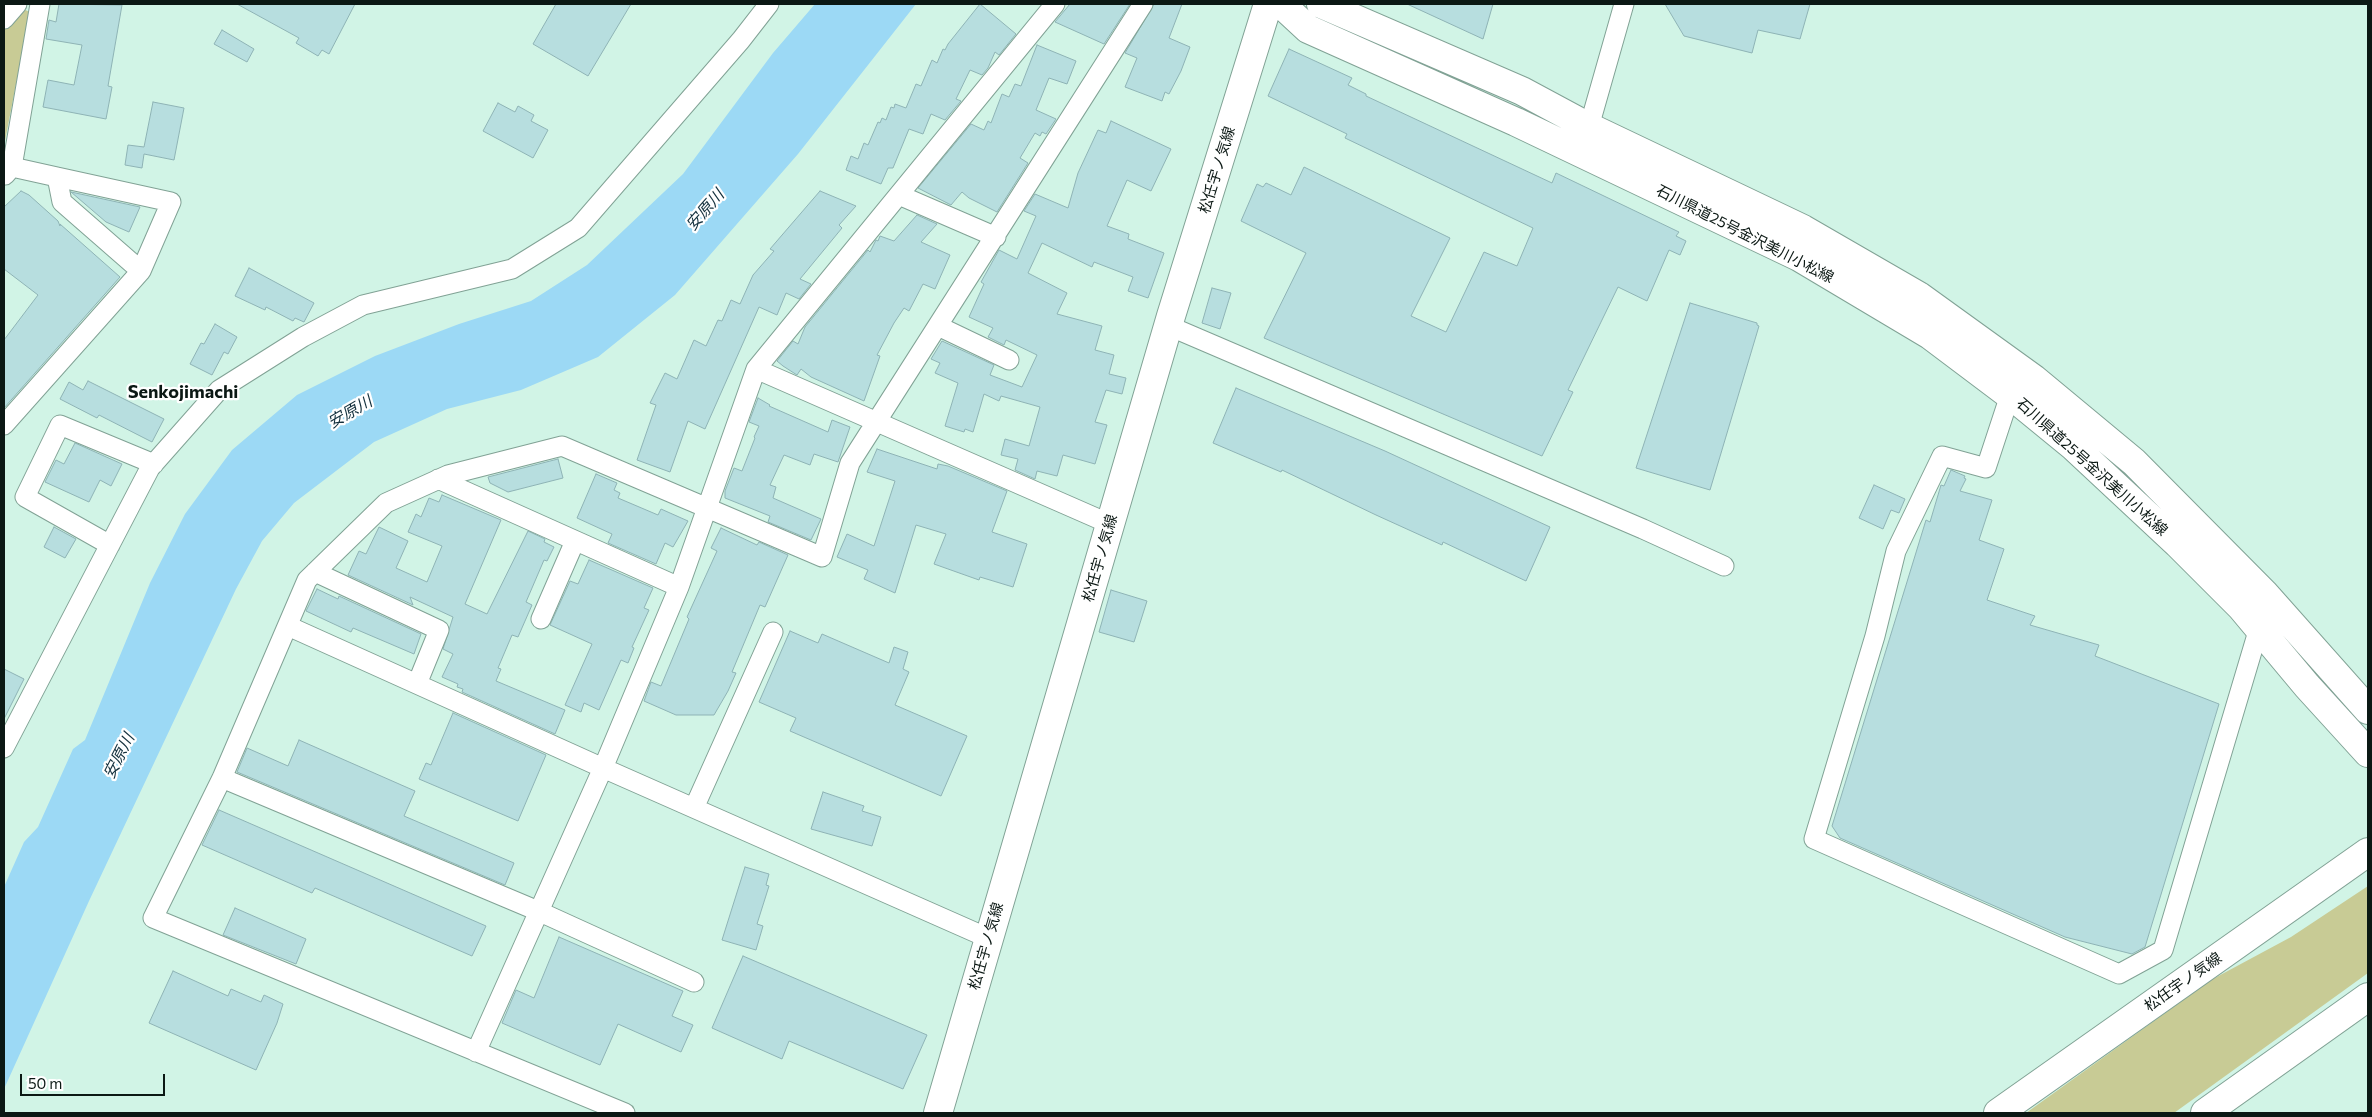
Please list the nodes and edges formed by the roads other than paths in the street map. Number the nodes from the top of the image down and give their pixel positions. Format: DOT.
graph roads {
  1 [pos="40,4"];
  2 [pos="769,4"];
  3 [pos="1055,4"];
  4 [pos="1143,4"];
  5 [pos="1268,4"];
  6 [pos="1282,4"];
  7 [pos="1321,4"];
  8 [pos="1624,4"];
  9 [pos="1589,127"];
  10 [pos="8,172"];
  11 [pos="57,177"];
  12 [pos="899,195"];
  13 [pos="996,237"];
  14 [pos="141,271"];
  15 [pos="938,326"];
  16 [pos="1169,326"];
  17 [pos="1009,360"];
  18 [pos="756,369"];
  19 [pos="2010,394"];
  20 [pos="876,422"];
  21 [pos="4,425"];
  22 [pos="154,464"];
  23 [pos="438,479"];
  24 [pos="706,509"];
  25 [pos="1110,524"];
  26 [pos="575,541"];
  27 [pos="110,545"];
  28 [pos="1724,566"];
  29 [pos="315,572"];
  30 [pos="679,587"];
  31 [pos="541,620"];
  32 [pos="288,626"];
  33 [pos="2259,628"];
  34 [pos="773,632"];
  35 [pos="417,684"];
  36 [pos="2368,710"];
  37 [pos="4,748"];
  38 [pos="2368,754"];
  39 [pos="603,768"];
  40 [pos="222,778"];
  41 [pos="694,808"];
  42 [pos="2368,852"];
  43 [pos="538,912"];
  44 [pos="988,938"];
  45 [pos="694,982"];
  46 [pos="2368,998"];
  47 [pos="476,1052"];
  48 [pos="626,1113"];
  49 [pos="938,1113"];
  50 [pos="1998,1113"];
  51 [pos="2205,1113"];
  1 -- 10 [label="street"];
  2 -- 22 [label="street"];
  3 -- 12 [label="street"];
  4 -- 13 [label="street"];
  5 -- 16 [label="main road, 松任宇ノ気線"];
  6 -- 19 [label="main road, 石川県道25号金沢美川小松線"];
  7 -- 9 [label="main road, 石川県道25号金沢美川小松線"];
  8 -- 9 [label="street"];
  9 -- 36 [label="main road, 石川県道25号金沢美川小松線"];
  10 -- 11 [label="street"];
  11 -- 14 [label="street"];
  11 -- 14 [label="street"];
  12 -- 13 [label="street"];
  12 -- 18 [label="street"];
  13 -- 15 [label="street"];
  14 -- 21 [label="street"];
  15 -- 17 [label="street"];
  15 -- 20 [label="street"];
  16 -- 25 [label="main road, 松任宇ノ気線"];
  16 -- 28 [label="street"];
  18 -- 20 [label="street"];
  18 -- 24 [label="street"];
  19 -- 33 [label="main road, 石川県道25号金沢美川小松線"];
  19 -- 33 [label="street"];
  20 -- 24 [label="street"];
  20 -- 25 [label="street"];
  22 -- 27 [label="street"];
  22 -- 27 [label="street"];
  23 -- 24 [label="street"];
  23 -- 26 [label="street"];
  23 -- 29 [label="street"];
  24 -- 30 [label="street"];
  25 -- 44 [label="main road, 松任宇ノ気線"];
  26 -- 30 [label="street"];
  26 -- 31 [label="street"];
  27 -- 37 [label="street"];
  29 -- 32 [label="street"];
  29 -- 35 [label="street"];
  30 -- 39 [label="street"];
  32 -- 35 [label="street"];
  32 -- 40 [label="street"];
  33 -- 38 [label="main road, 石川県道25号金沢美川小松線"];
  34 -- 41 [label="street"];
  35 -- 39 [label="street"];
  39 -- 41 [label="street"];
  39 -- 43 [label="street"];
  40 -- 43 [label="street"];
  40 -- 47 [label="street"];
  41 -- 44 [label="street"];
  42 -- 50 [label="main road, 松任宇ノ気線"];
  43 -- 45 [label="street"];
  43 -- 47 [label="street"];
  44 -- 49 [label="main road, 松任宇ノ気線"];
  46 -- 51 [label="main road"];
  47 -- 48 [label="street"];
}
